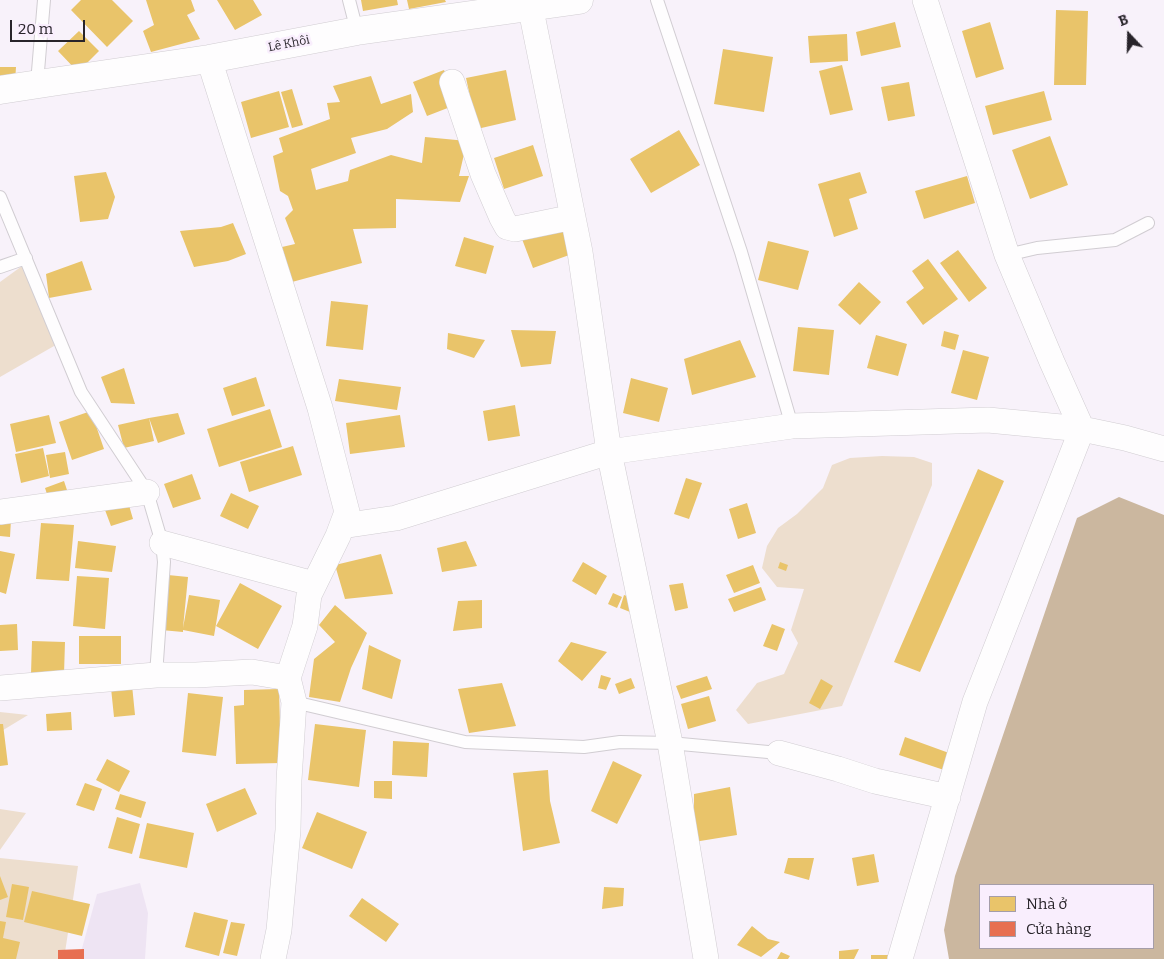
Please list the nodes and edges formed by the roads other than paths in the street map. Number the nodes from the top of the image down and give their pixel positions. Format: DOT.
graph roads {
  1 [pos="44,0"];
  2 [pos="349,0"];
  3 [pos="579,0"];
  4 [pos="657,0"];
  5 [pos="924,0"];
  6 [pos="530,3"];
  7 [pos="357,31"];
  8 [pos="209,59"];
  9 [pos="52,82"];
  10 [pos="452,82"];
  11 [pos="0,90"];
  12 [pos="0,197"];
  13 [pos="573,217"];
  14 [pos="1148,223"];
  15 [pos="1006,254"];
  16 [pos="26,258"];
  17 [pos="0,266"];
  18 [pos="792,426"];
  19 [pos="1082,429"];
  20 [pos="1164,449"];
  21 [pos="609,452"];
  22 [pos="147,492"];
  23 [pos="0,512"];
  24 [pos="342,526"];
  25 [pos="162,543"];
  26 [pos="314,584"];
  27 [pos="156,675"];
  28 [pos="288,678"];
  29 [pos="0,688"];
  30 [pos="294,702"];
  31 [pos="670,743"];
  32 [pos="780,753"];
  33 [pos="948,797"];
  34 [pos="273,959"];
  35 [pos="706,959"];
  36 [pos="900,959"];
  1 -- 9 [label="lane"];
  2 -- 7 [label="lane"];
  3 -- 6 [label="street, Lê Khôi"];
  4 -- 18 [label="lane"];
  5 -- 15 [label="street"];
  6 -- 7 [label="street, Lê Khôi"];
  6 -- 13 [label="street"];
  7 -- 8 [label="street, Lê Khôi"];
  8 -- 9 [label="street, Lê Khôi"];
  8 -- 24 [label="street"];
  9 -- 11 [label="street, Lê Khôi"];
  10 -- 13 [label="street"];
  12 -- 16 [label="lane"];
  13 -- 21 [label="street"];
  14 -- 15 [label="lane"];
  15 -- 19 [label="street"];
  16 -- 17 [label="lane"];
  16 -- 22 [label="lane"];
  18 -- 19 [label="street"];
  18 -- 21 [label="street"];
  19 -- 20 [label="street"];
  19 -- 33 [label="street"];
  21 -- 24 [label="street"];
  21 -- 31 [label="street"];
  22 -- 23 [label="street"];
  22 -- 25 [label="lane"];
  24 -- 26 [label="street"];
  25 -- 26 [label="street"];
  25 -- 27 [label="lane"];
  26 -- 28 [label="street"];
  27 -- 28 [label="street"];
  27 -- 29 [label="street"];
  28 -- 30 [label="street"];
  30 -- 31 [label="lane"];
  30 -- 34 [label="street"];
  31 -- 32 [label="lane"];
  31 -- 35 [label="street"];
  32 -- 33 [label="street"];
  33 -- 36 [label="street"];
}
